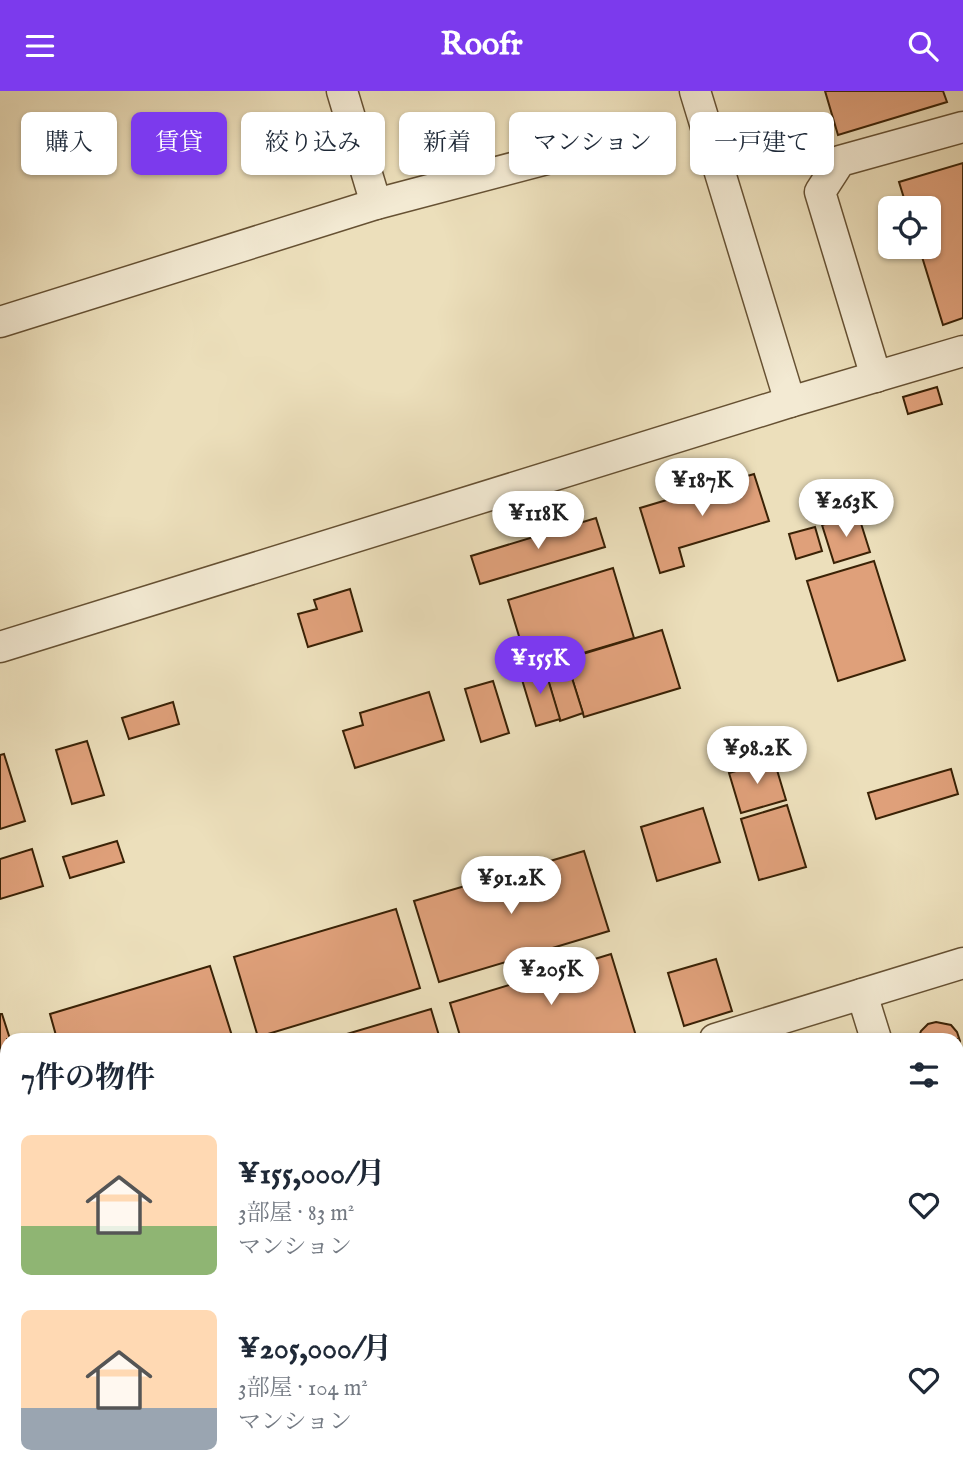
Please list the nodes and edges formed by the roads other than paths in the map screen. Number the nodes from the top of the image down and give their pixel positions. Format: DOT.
graph roads {
  1 [pos="342,91"];
  2 [pos="695,91"];
  3 [pos="963,127"];
  4 [pos="509,169"];
  5 [pos="376,204"];
  6 [pos="0,322"];
  7 [pos="963,351"];
  8 [pos="876,377"];
  9 [pos="790,402"];
  10 [pos="0,647"];
  11 [pos="963,963"];
  12 [pos="862,994"];
  13 [pos="735,1033"];
  14 [pos="874,1033"];
  1 -- 5 [label="lane"];
  2 -- 9 [label="lane"];
  3 -- 8 [label="lane"];
  4 -- 5 [label="lane"];
  5 -- 6 [label="lane"];
  7 -- 8 [label="lane"];
  8 -- 9 [label="lane"];
  9 -- 10 [label="lane"];
  11 -- 12 [label="lane"];
  12 -- 13 [label="lane"];
  12 -- 14 [label="lane"];
}
